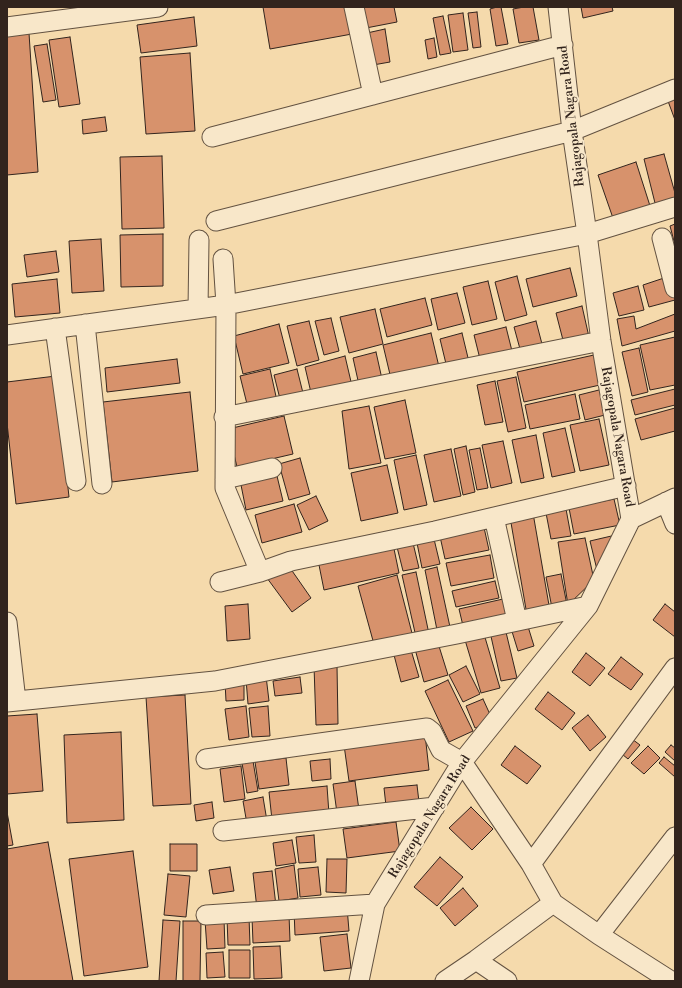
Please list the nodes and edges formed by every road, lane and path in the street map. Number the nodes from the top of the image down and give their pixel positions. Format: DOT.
graph roads {
  1 [pos="157,7"];
  2 [pos="354,7"];
  3 [pos="558,7"];
  4 [pos="7,27"];
  5 [pos="563,45"];
  6 [pos="675,88"];
  7 [pos="373,95"];
  8 [pos="572,131"];
  9 [pos="212,137"];
  10 [pos="675,207"];
  11 [pos="216,221"];
  12 [pos="587,234"];
  13 [pos="662,238"];
  14 [pos="199,240"];
  15 [pos="223,259"];
  16 [pos="675,288"];
  17 [pos="226,305"];
  18 [pos="198,309"];
  19 [pos="85,324"];
  20 [pos="55,328"];
  21 [pos="7,335"];
  22 [pos="601,341"];
  23 [pos="224,417"];
  24 [pos="272,468"];
  25 [pos="225,479"];
  26 [pos="76,480"];
  27 [pos="102,484"];
  28 [pos="626,486"];
  29 [pos="670,500"];
  30 [pos="494,517"];
  31 [pos="631,519"];
  32 [pos="675,524"];
  33 [pos="260,572"];
  34 [pos="220,582"];
  35 [pos="588,606"];
  36 [pos="517,621"];
  37 [pos="7,622"];
  38 [pos="675,668"];
  39 [pos="12,702"];
  40 [pos="206,759"];
  41 [pos="462,762"];
  42 [pos="434,807"];
  43 [pos="223,832"];
  44 [pos="675,837"];
  45 [pos="531,864"];
  46 [pos="553,903"];
  47 [pos="375,904"];
  48 [pos="206,915"];
  49 [pos="599,935"];
  50 [pos="476,960"];
  51 [pos="360,981"];
  52 [pos="445,981"];
  53 [pos="508,981"];
  54 [pos="671,981"];
  1 -- 4 [label="street"];
  2 -- 7 [label="street"];
  3 -- 5 [label="street, Rajagopala Nagara Road"];
  5 -- 7 [label="street"];
  5 -- 8 [label="street, Rajagopala Nagara Road"];
  6 -- 8 [label="street"];
  7 -- 9 [label="street"];
  8 -- 11 [label="street"];
  8 -- 12 [label="street, Rajagopala Nagara Road"];
  10 -- 12 [label="street"];
  12 -- 17 [label="street"];
  12 -- 22 [label="street, Rajagopala Nagara Road"];
  13 -- 16 [label="street"];
  14 -- 18 [label="street"];
  15 -- 17 [label="street"];
  17 -- 18 [label="street"];
  17 -- 23 [label="street"];
  18 -- 19 [label="street"];
  19 -- 20 [label="street"];
  19 -- 27 [label="street"];
  20 -- 21 [label="street"];
  20 -- 26 [label="street"];
  22 -- 23 [label="street"];
  22 -- 28 [label="street, Rajagopala Nagara Road"];
  23 -- 25 [label="street"];
  24 -- 25 [label="street"];
  25 -- 33 [label="street"];
  28 -- 30 [label="street"];
  28 -- 31 [label="street, Rajagopala Nagara Road"];
  29 -- 31 [label="street"];
  29 -- 32 [label="street"];
  30 -- 33 [label="street"];
  30 -- 36 [label="street"];
  31 -- 35 [label="street, Rajagopala Nagara Road"];
  33 -- 34 [label="street"];
  35 -- 36 [label="street"];
  35 -- 41 [label="street, Rajagopala Nagara Road"];
  36 -- 39 [label="street"];
  37 -- 39 [label="street"];
  38 -- 45 [label="street"];
  40 -- 41 [label="street"];
  41 -- 42 [label="street, Rajagopala Nagara Road"];
  41 -- 45 [label="street"];
  42 -- 43 [label="street"];
  42 -- 47 [label="street, Rajagopala Nagara Road"];
  44 -- 49 [label="street"];
  45 -- 46 [label="street"];
  46 -- 49 [label="street"];
  46 -- 50 [label="street"];
  47 -- 48 [label="street"];
  47 -- 51 [label="street, Rajagopala Nagara Road"];
  49 -- 54 [label="street"];
  50 -- 52 [label="street"];
  50 -- 53 [label="street"];
}
